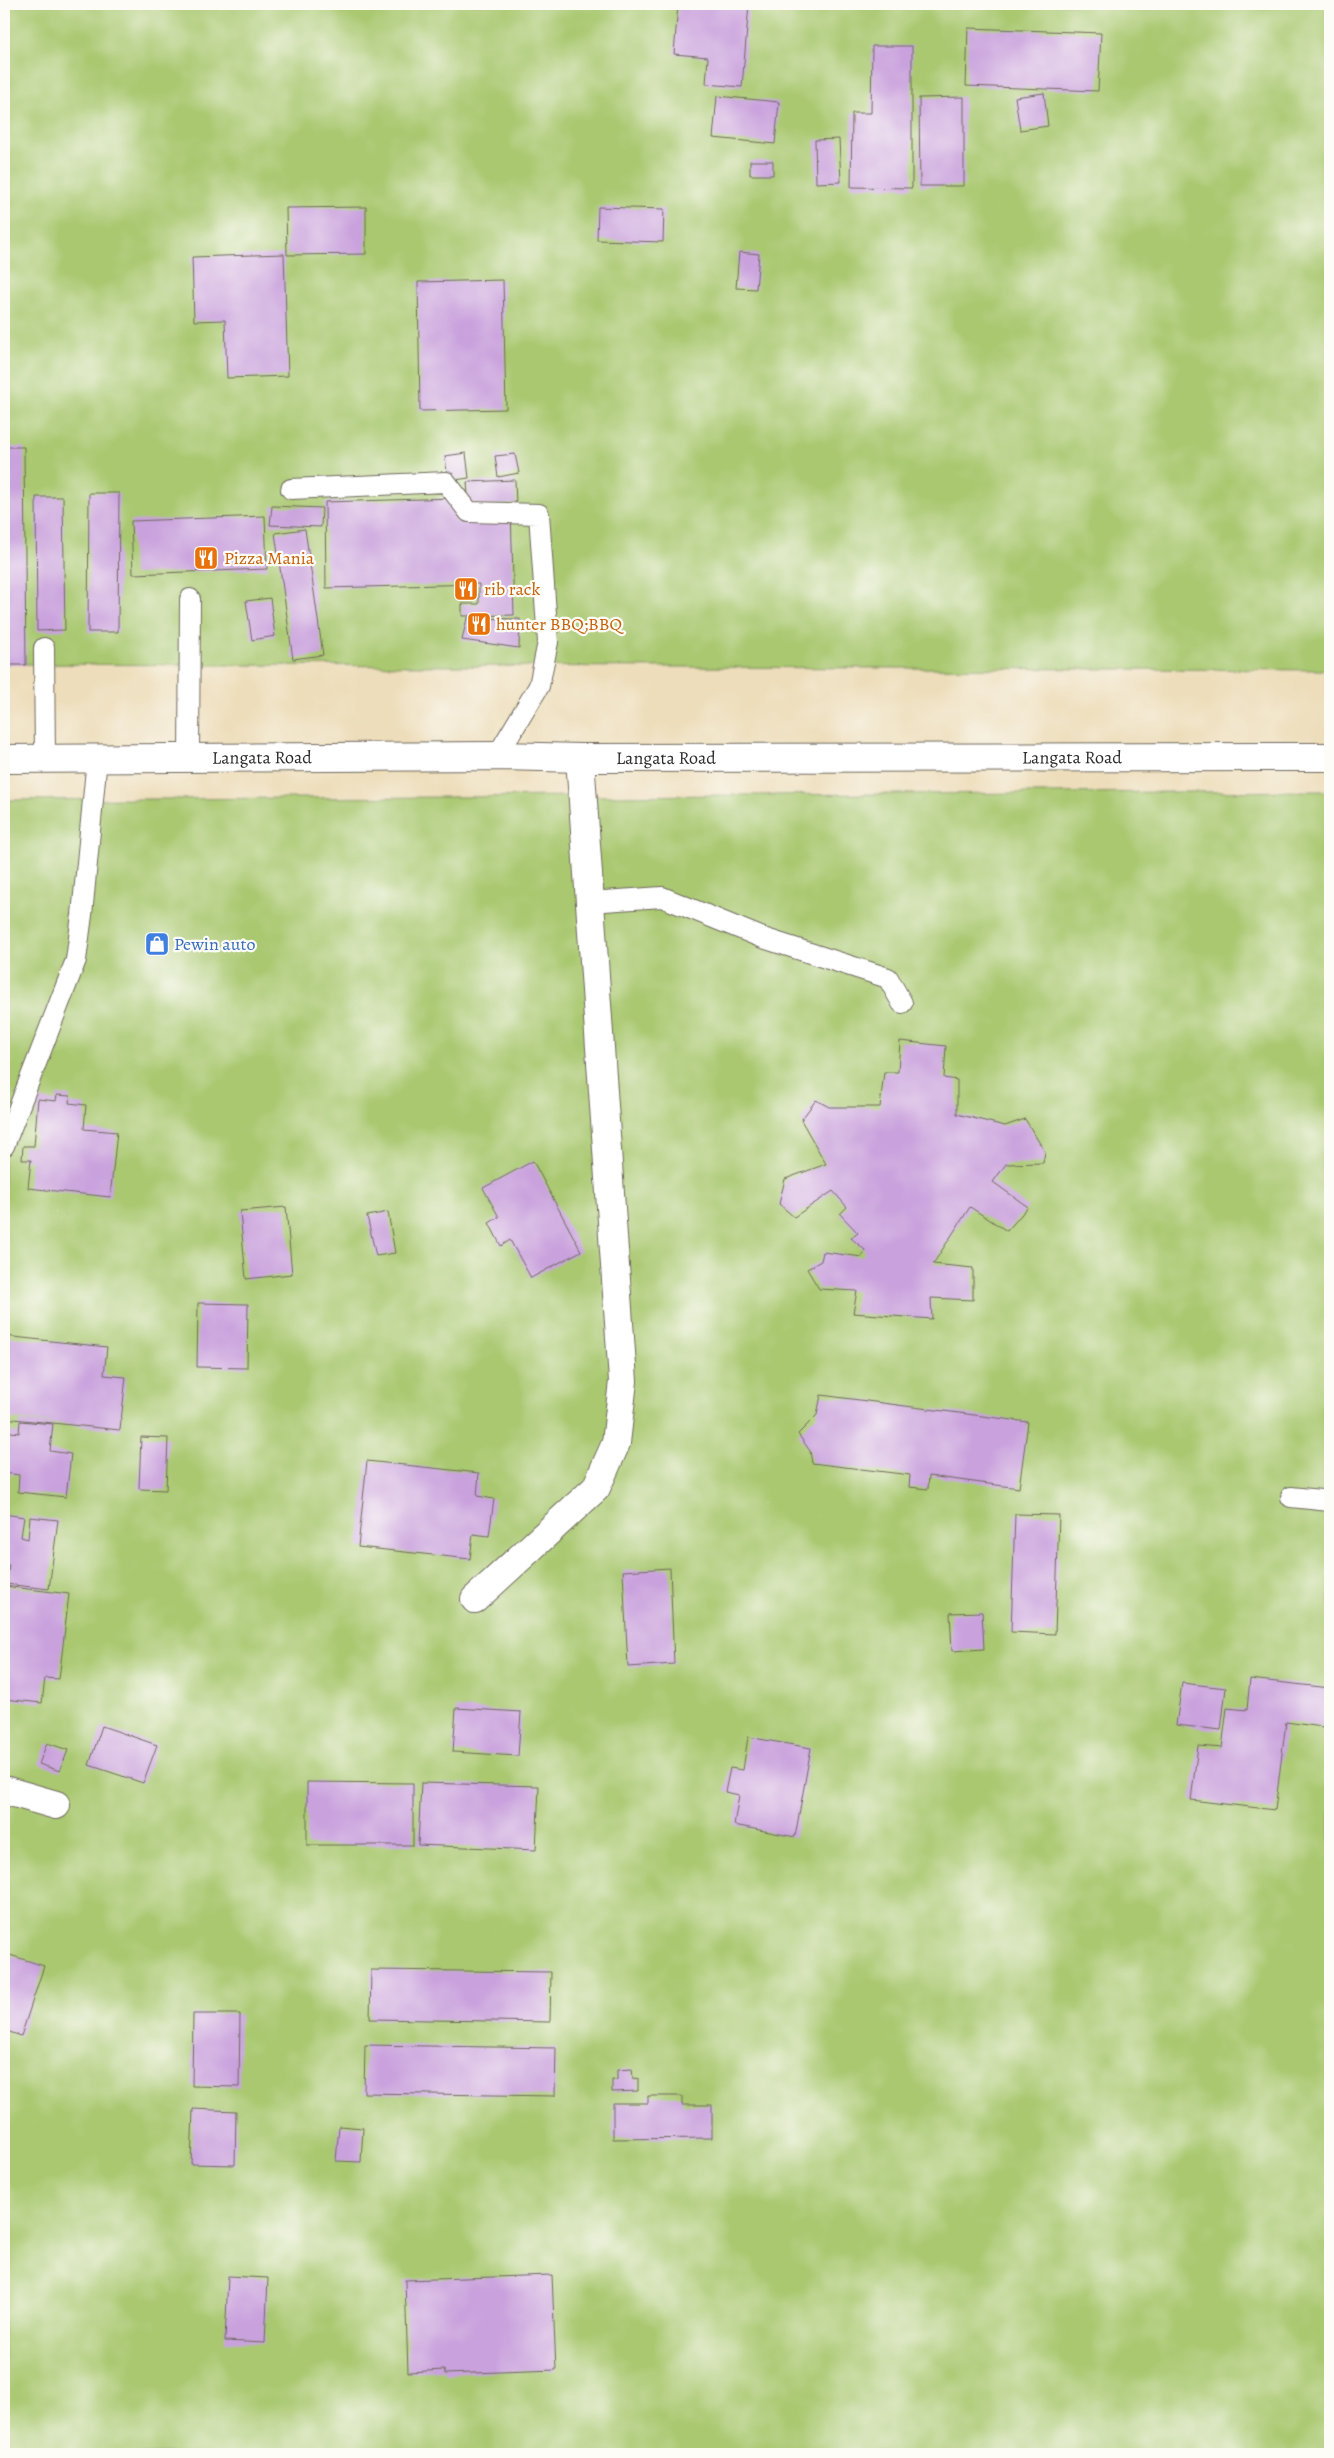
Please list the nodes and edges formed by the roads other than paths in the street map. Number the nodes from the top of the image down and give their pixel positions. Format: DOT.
graph roads {
  1 [pos="291,488"];
  2 [pos="190,599"];
  3 [pos="44,648"];
  4 [pos="497,756"];
  5 [pos="1330,757"];
  6 [pos="97,758"];
  7 [pos="189,758"];
  8 [pos="580,758"];
  9 [pos="4,759"];
  10 [pos="44,759"];
  11 [pos="590,902"];
  12 [pos="902,1003"];
  13 [pos="4,1146"];
  14 [pos="1291,1497"];
  15 [pos="1330,1501"];
  16 [pos="475,1598"];
  17 [pos="4,1790"];
  18 [pos="56,1804"];
  1 -- 4 [label="lane"];
  2 -- 7 [label="lane"];
  3 -- 10 [label="lane"];
  4 -- 7 [label="main road, Langata Road"];
  4 -- 8 [label="main road, Langata Road"];
  5 -- 8 [label="main road, Langata Road"];
  6 -- 7 [label="main road, Langata Road"];
  6 -- 10 [label="main road, Langata Road"];
  6 -- 13 [label="lane"];
  8 -- 11 [label="main road"];
  9 -- 10 [label="main road, Langata Road"];
  11 -- 12 [label="lane"];
  11 -- 16 [label="main road"];
  14 -- 15 [label="lane"];
  17 -- 18 [label="main road"];
}
